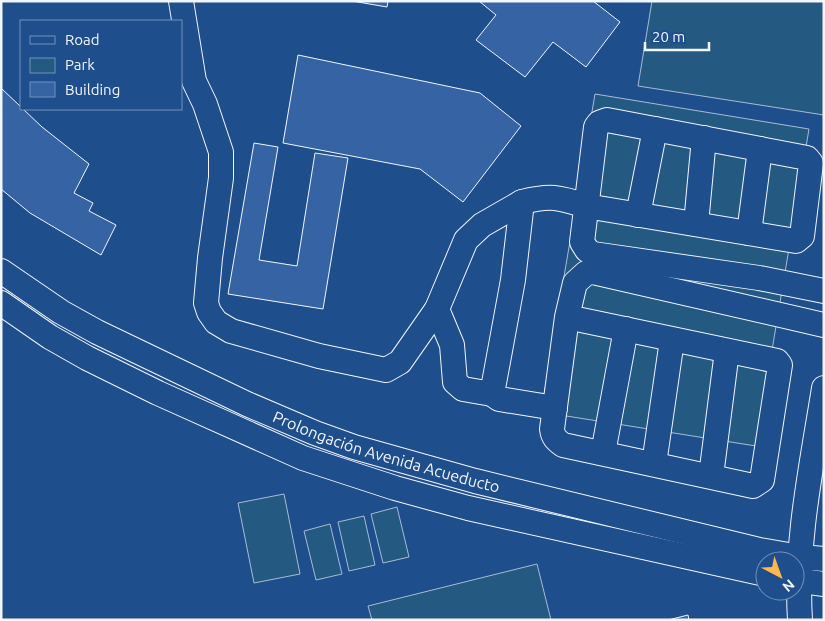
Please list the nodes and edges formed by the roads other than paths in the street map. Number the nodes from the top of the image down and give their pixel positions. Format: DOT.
graph roads {
  1 [pos="181,1"];
  2 [pos="655,129"];
  3 [pos="704,138"];
  4 [pos="760,149"];
  5 [pos="522,202"];
  6 [pos="586,206"];
  7 [pos="638,215"];
  8 [pos="696,224"];
  9 [pos="749,233"];
  10 [pos="593,263"];
  11 [pos="1,271"];
  12 [pos="824,291"];
  13 [pos="1,303"];
  14 [pos="437,309"];
  15 [pos="567,317"];
  16 [pos="824,325"];
  17 [pos="626,329"];
  18 [pos="672,340"];
  19 [pos="727,351"];
  20 [pos="824,388"];
  21 [pos="492,394"];
  22 [pos="555,408"];
  23 [pos="315,433"];
  24 [pos="603,453"];
  25 [pos="303,458"];
  26 [pos="654,464"];
  27 [pos="711,476"];
  28 [pos="769,551"];
  29 [pos="800,551"];
  30 [pos="805,557"];
  31 [pos="824,558"];
  32 [pos="755,572"];
  33 [pos="805,582"];
  34 [pos="824,584"];
  35 [pos="799,601"];
  36 [pos="800,620"];
  1 -- 14 [label="street"];
  2 -- 3 [label="street"];
  2 -- 6 [label="street"];
  2 -- 7 [label="street"];
  3 -- 4 [label="street"];
  3 -- 8 [label="street"];
  4 -- 9 [label="street"];
  4 -- 9 [label="street"];
  5 -- 6 [label="street"];
  5 -- 14 [label="street"];
  5 -- 21 [label="street"];
  6 -- 7 [label="street"];
  6 -- 10 [label="street"];
  7 -- 8 [label="street"];
  8 -- 9 [label="street"];
  10 -- 12 [label="street"];
  10 -- 15 [label="street"];
  10 -- 16 [label="street"];
  11 -- 23 [label="street, Prolongación Avenida Acueducto"];
  13 -- 25 [label="street, Prolongación Avenida Acueducto"];
  14 -- 21 [label="street"];
  15 -- 17 [label="street"];
  15 -- 22 [label="street"];
  17 -- 18 [label="street"];
  17 -- 24 [label="street"];
  18 -- 19 [label="street"];
  18 -- 26 [label="street"];
  19 -- 27 [label="street"];
  19 -- 27 [label="street"];
  20 -- 29 [label="street"];
  21 -- 22 [label="street"];
  22 -- 24 [label="street"];
  23 -- 25 [label="street"];
  23 -- 28 [label="street, Prolongación Avenida Acueducto"];
  24 -- 26 [label="street"];
  25 -- 32 [label="street, Prolongación Avenida Acueducto"];
  26 -- 27 [label="street"];
  30 -- 31 [label="street, Prolongación Avenida Acueducto"];
  33 -- 34 [label="street"];
  35 -- 36 [label="street"];
}
